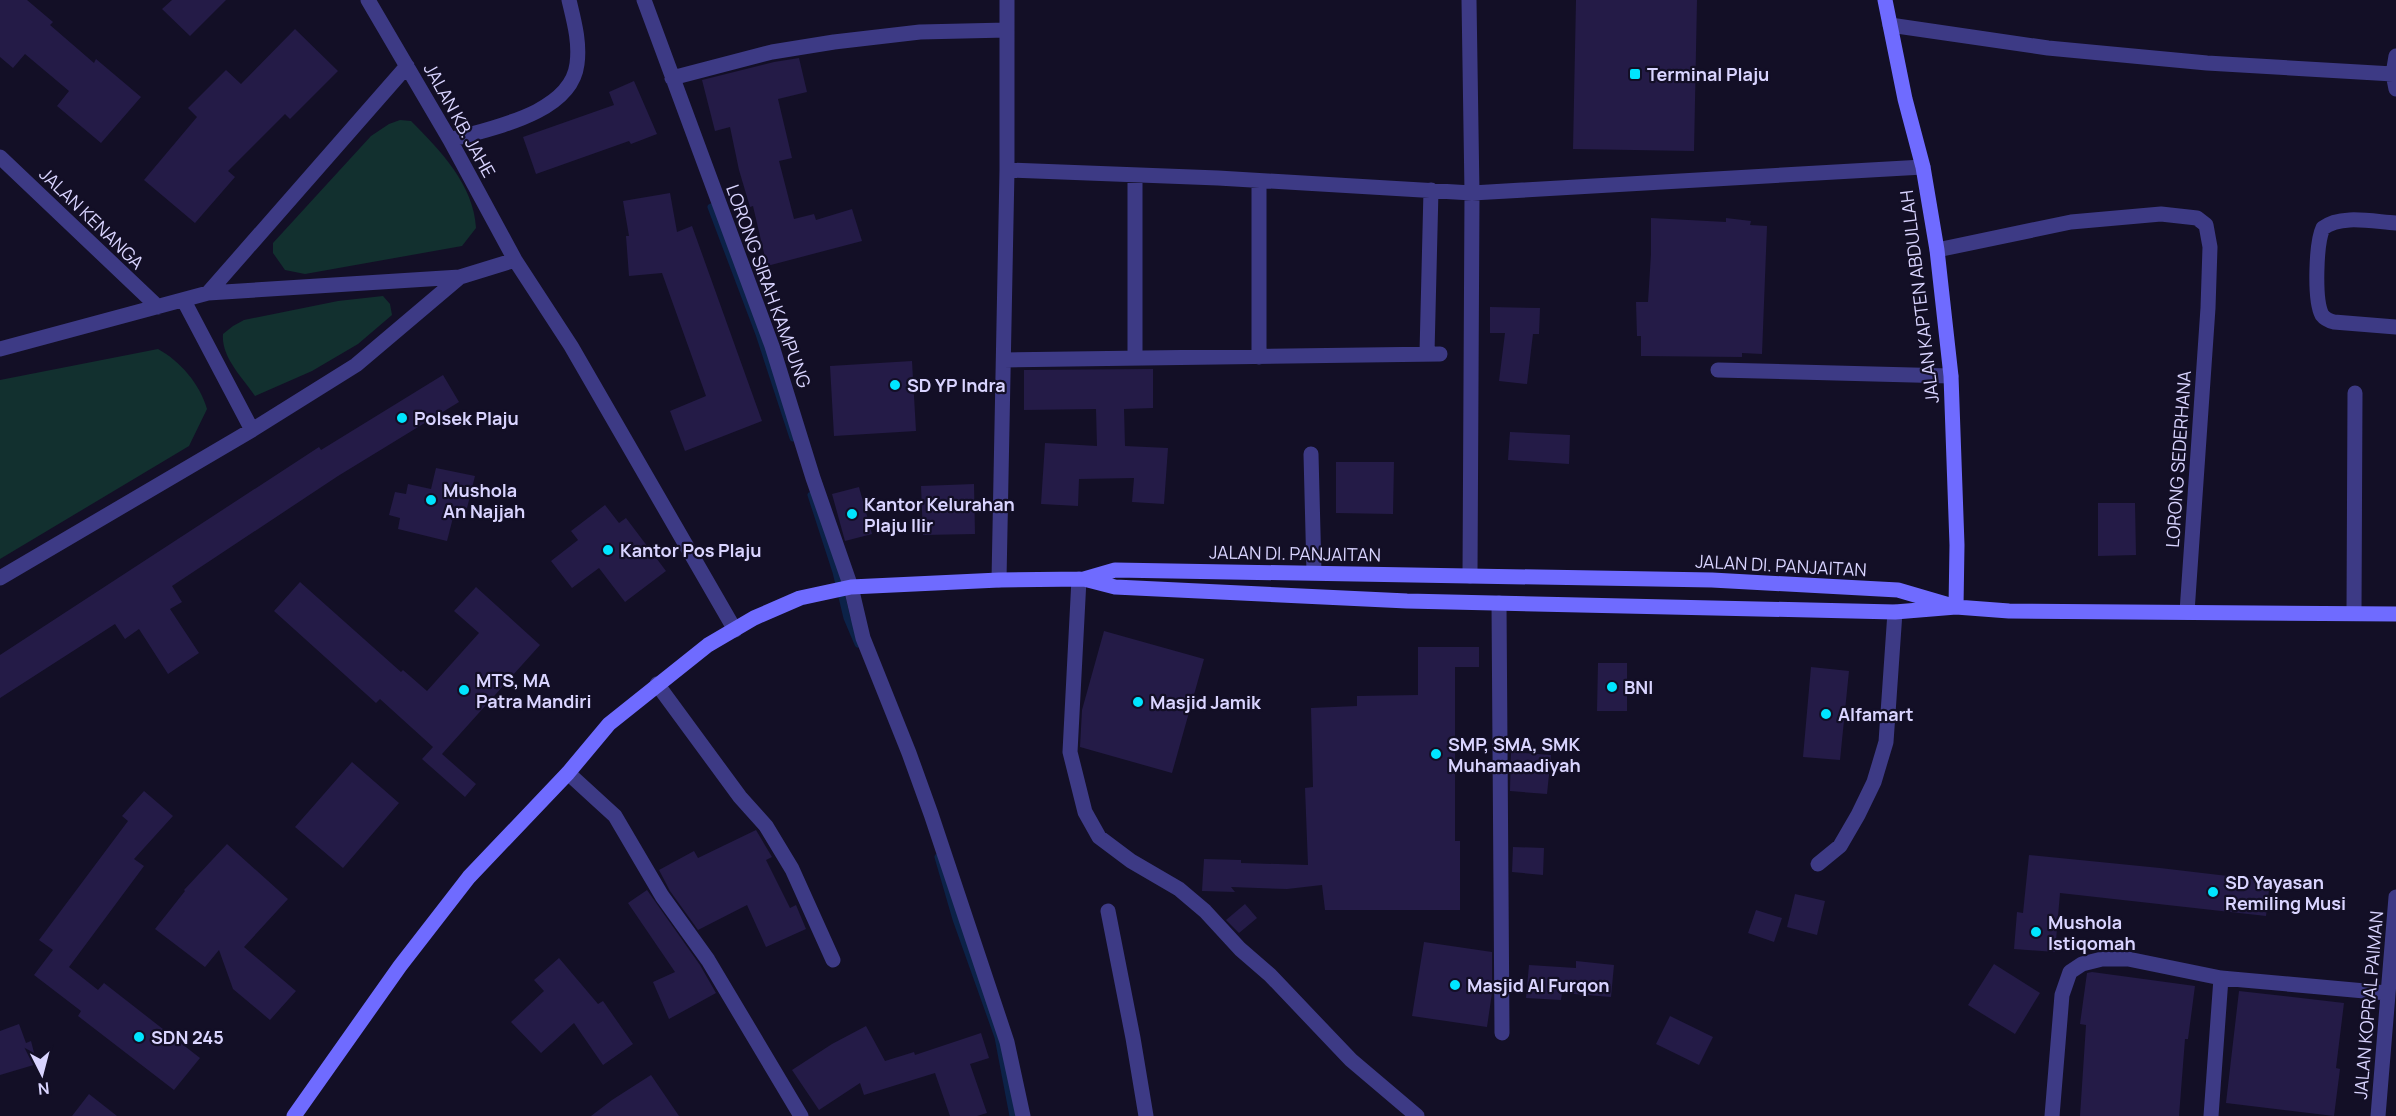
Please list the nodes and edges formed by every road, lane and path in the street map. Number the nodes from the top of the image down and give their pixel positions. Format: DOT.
graph roads {
  1 [pos="368,0"];
  2 [pos="569,0"];
  3 [pos="644,0"];
  4 [pos="1007,0"];
  5 [pos="1469,0"];
  6 [pos="1885,0"];
  7 [pos="1890,25"];
  8 [pos="1006,30"];
  9 [pos="2396,56"];
  10 [pos="407,66"];
  11 [pos="672,78"];
  12 [pos="2394,82"];
  13 [pos="450,140"];
  14 [pos="0,157"];
  15 [pos="1923,167"];
  16 [pos="1007,170"];
  17 [pos="1135,175"];
  18 [pos="1259,181"];
  19 [pos="1431,190"];
  20 [pos="1472,193"];
  21 [pos="2396,223"];
  22 [pos="1937,250"];
  23 [pos="515,260"];
  24 [pos="460,277"];
  25 [pos="208,293"];
  26 [pos="184,301"];
  27 [pos="158,307"];
  28 [pos="2396,327"];
  29 [pos="0,349"];
  30 [pos="1260,357"];
  31 [pos="1135,358"];
  32 [pos="1004,360"];
  33 [pos="1718,370"];
  34 [pos="1951,376"];
  35 [pos="2355,393"];
  36 [pos="252,430"];
  37 [pos="1311,454"];
  38 [pos="1314,572"];
  39 [pos="1470,576"];
  40 [pos="0,578"];
  41 [pos="1082,579"];
  42 [pos="999,580"];
  43 [pos="851,587"];
  44 [pos="1957,600"];
  45 [pos="1499,603"];
  46 [pos="1895,612"];
  47 [pos="2187,612"];
  48 [pos="2355,613"];
  49 [pos="2396,614"];
  50 [pos="735,630"];
  51 [pos="657,684"];
  52 [pos="568,773"];
  53 [pos="1818,864"];
  54 [pos="2396,897"];
  55 [pos="1108,911"];
  56 [pos="833,960"];
  57 [pos="2221,978"];
  58 [pos="2387,993"];
  59 [pos="1502,1032"];
  60 [pos="2391,1040"];
  61 [pos="294,1116"];
  62 [pos="801,1116"];
  63 [pos="1023,1116"];
  64 [pos="1146,1116"];
  65 [pos="1417,1116"];
  66 [pos="2052,1116"];
  67 [pos="2211,1116"];
  68 [pos="2378,1116"];
  1 -- 10 [label="street, JALAN KB. JAHE"];
  2 -- 13 [label="street"];
  3 -- 11 [label="street, LORONG SIRAH KAMPUNG"];
  4 -- 8 [label="street"];
  5 -- 20 [label="street"];
  6 -- 7 [label="main road, JALAN KAPTEN ABDULLAH"];
  7 -- 12 [label="street"];
  7 -- 15 [label="main road, JALAN KAPTEN ABDULLAH"];
  8 -- 11 [label="street"];
  8 -- 16 [label="street"];
  9 -- 12 [label="street"];
  10 -- 13 [label="street, JALAN KB. JAHE"];
  10 -- 25 [label="street"];
  11 -- 43 [label="street, LORONG SIRAH KAMPUNG"];
  13 -- 23 [label="street, JALAN KB. JAHE"];
  14 -- 27 [label="street, JALAN KENANGA"];
  15 -- 20 [label="street"];
  15 -- 22 [label="main road, JALAN KAPTEN ABDULLAH"];
  16 -- 17 [label="street"];
  16 -- 32 [label="street"];
  17 -- 18 [label="street"];
  17 -- 31 [label="street"];
  18 -- 19 [label="street"];
  18 -- 30 [label="street"];
  19 -- 20 [label="street"];
  19 -- 30 [label="street"];
  20 -- 39 [label="street"];
  21 -- 28 [label="street"];
  22 -- 34 [label="main road, JALAN KAPTEN ABDULLAH"];
  22 -- 47 [label="street, LORONG SEDERHANA"];
  23 -- 24 [label="street"];
  23 -- 50 [label="street, JALAN KB. JAHE"];
  24 -- 25 [label="street"];
  24 -- 36 [label="street"];
  25 -- 26 [label="street"];
  26 -- 27 [label="street"];
  26 -- 36 [label="street"];
  27 -- 29 [label="street"];
  30 -- 31 [label="street"];
  31 -- 32 [label="street"];
  32 -- 42 [label="street"];
  33 -- 34 [label="street"];
  34 -- 44 [label="main road, JALAN KAPTEN ABDULLAH"];
  35 -- 48 [label="street"];
  36 -- 40 [label="street"];
  37 -- 38 [label="street"];
  38 -- 39 [label="main road, JALAN DI. PANJAITAN"];
  38 -- 41 [label="main road, JALAN DI. PANJAITAN"];
  39 -- 44 [label="main road, JALAN DI. PANJAITAN"];
  41 -- 42 [label="main road, JALAN DI. PANJAITAN"];
  41 -- 45 [label="main road"];
  41 -- 65 [label="street"];
  42 -- 43 [label="main road, JALAN DI. PANJAITAN"];
  43 -- 50 [label="main road, JALAN DI. PANJAITAN"];
  43 -- 63 [label="street, LORONG SIRAH KAMPUNG"];
  44 -- 46 [label="main road"];
  44 -- 47 [label="main road"];
  45 -- 46 [label="main road"];
  45 -- 59 [label="street"];
  46 -- 53 [label="street"];
  47 -- 48 [label="main road"];
  48 -- 49 [label="main road"];
  50 -- 51 [label="main road, JALAN DI. PANJAITAN"];
  51 -- 52 [label="main road, JALAN DI. PANJAITAN"];
  51 -- 56 [label="street"];
  52 -- 61 [label="main road, JALAN DI. PANJAITAN"];
  52 -- 62 [label="street"];
  54 -- 58 [label="street, JALAN KOPRAL PAIMAN"];
  55 -- 64 [label="street"];
  57 -- 58 [label="street"];
  57 -- 66 [label="street"];
  57 -- 67 [label="street"];
  58 -- 60 [label="street, JALAN KOPRAL PAIMAN"];
  60 -- 68 [label="street, JALAN KOPRAL PAIMAN"];
}
